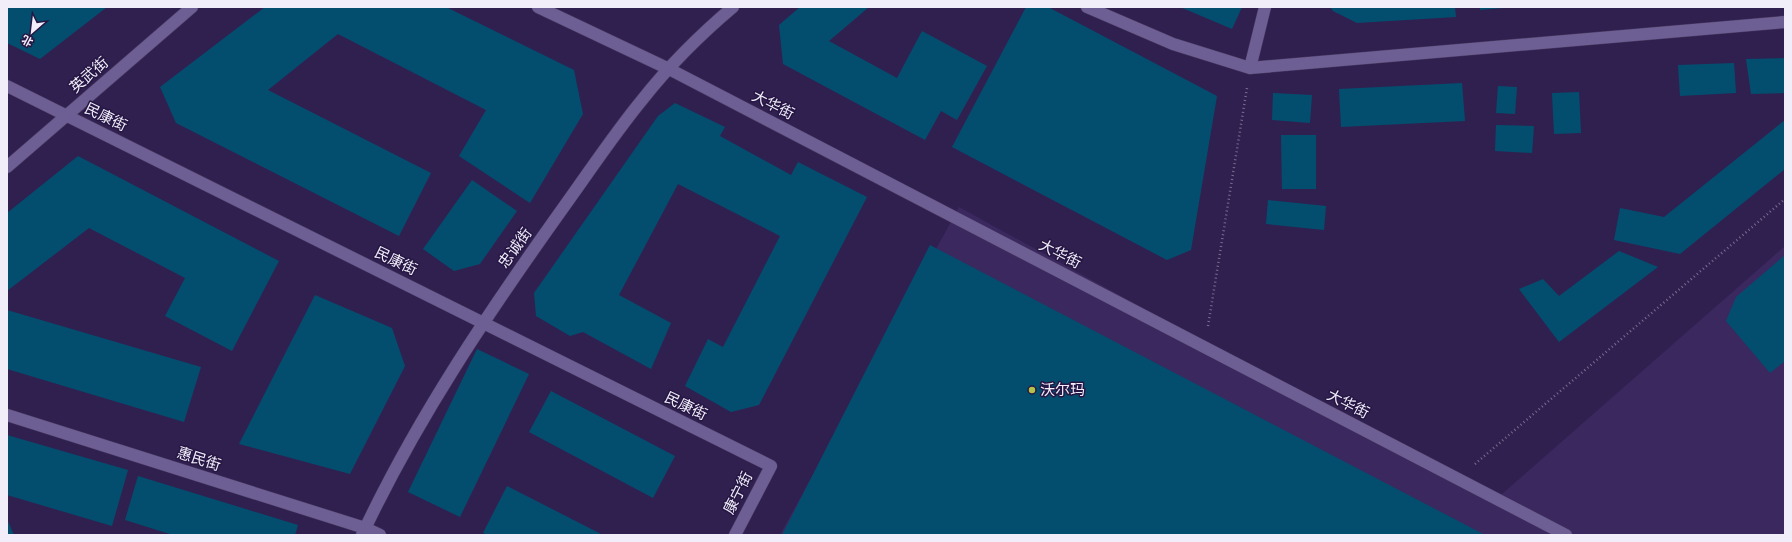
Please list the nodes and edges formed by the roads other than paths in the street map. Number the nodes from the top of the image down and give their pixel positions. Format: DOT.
graph roads {
  1 [pos="192,7"];
  2 [pos="538,7"];
  3 [pos="733,7"];
  4 [pos="1087,7"];
  5 [pos="1265,7"];
  6 [pos="1785,22"];
  7 [pos="1250,68"];
  8 [pos="669,69"];
  9 [pos="7,86"];
  10 [pos="66,116"];
  11 [pos="7,167"];
  12 [pos="483,322"];
  13 [pos="7,415"];
  14 [pos="770,466"];
  15 [pos="364,532"];
  16 [pos="380,535"];
  17 [pos="735,535"];
  18 [pos="1566,535"];
  1 -- 10 [label="street, 英武街"];
  2 -- 8 [label="street, 大华街"];
  3 -- 8 [label="street, 忠诚街"];
  4 -- 7 [label="street"];
  5 -- 7 [label="street"];
  6 -- 7 [label="street"];
  8 -- 12 [label="street, 忠诚街"];
  8 -- 18 [label="street, 大华街"];
  9 -- 10 [label="street, 民康街"];
  10 -- 11 [label="street, 英武街"];
  10 -- 12 [label="street, 民康街"];
  12 -- 14 [label="street, 民康街"];
  12 -- 15 [label="street, 忠诚街"];
  13 -- 15 [label="street, 惠民街"];
  14 -- 17 [label="street, 康宁街"];
  15 -- 16 [label="street, 惠民街"];
}
